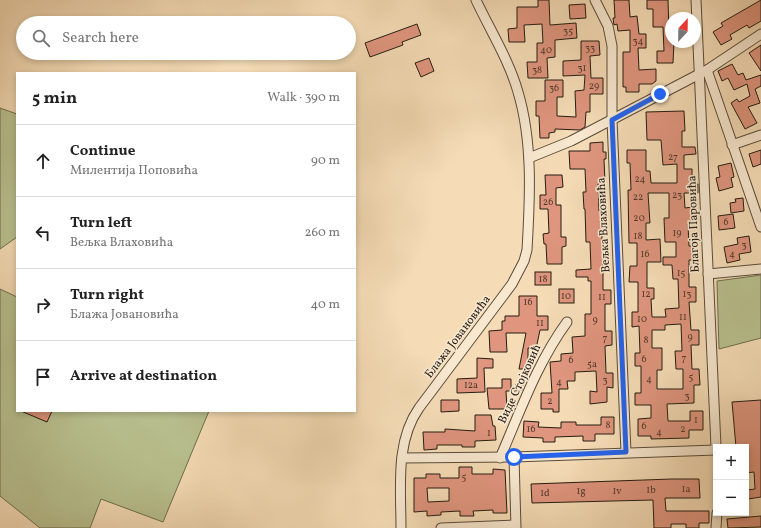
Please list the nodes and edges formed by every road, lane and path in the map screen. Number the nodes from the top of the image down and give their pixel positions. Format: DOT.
graph roads {
  1 [pos="476,0"];
  2 [pos="595,0"];
  3 [pos="696,0"];
  4 [pos="761,34"];
  5 [pos="703,72"];
  6 [pos="612,120"];
  7 [pos="761,135"];
  8 [pos="732,145"];
  9 [pos="529,158"];
  10 [pos="761,227"];
  11 [pos="761,269"];
  12 [pos="708,274"];
  13 [pos="567,322"];
  14 [pos="716,444"];
  15 [pos="713,450"];
  16 [pos="626,452"];
  17 [pos="514,457"];
  18 [pos="402,458"];
  19 [pos="500,458"];
  20 [pos="717,516"];
  21 [pos="516,527"];
  22 [pos="401,528"];
  23 [pos="441,528"];
  24 [pos="716,528"];
  1 -- 9 [label="street, Блажа Јовановића"];
  2 -- 6 [label="street, Вељка Влаховића"];
  3 -- 5 [label="street, Благоја Паровића"];
  4 -- 5 [label="street"];
  5 -- 6 [label="street"];
  5 -- 8 [label="street"];
  5 -- 12 [label="street, Благоја Паровића"];
  6 -- 9 [label="street"];
  6 -- 16 [label="street, Вељка Влаховића"];
  7 -- 8 [label="street"];
  8 -- 10 [label="street"];
  9 -- 18 [label="street, Блажа Јовановића"];
  11 -- 12 [label="street"];
  12 -- 14 [label="street, Благоја Паровића"];
  13 -- 19 [label="street, Виде Стојковић"];
  15 -- 16 [label="street"];
  16 -- 17 [label="street"];
  17 -- 19 [label="street"];
  17 -- 21 [label="street"];
  18 -- 19 [label="street"];
  18 -- 22 [label="street, Блажа Јовановића"];
  20 -- 24 [label="street"];
  21 -- 23 [label="street"];
}
